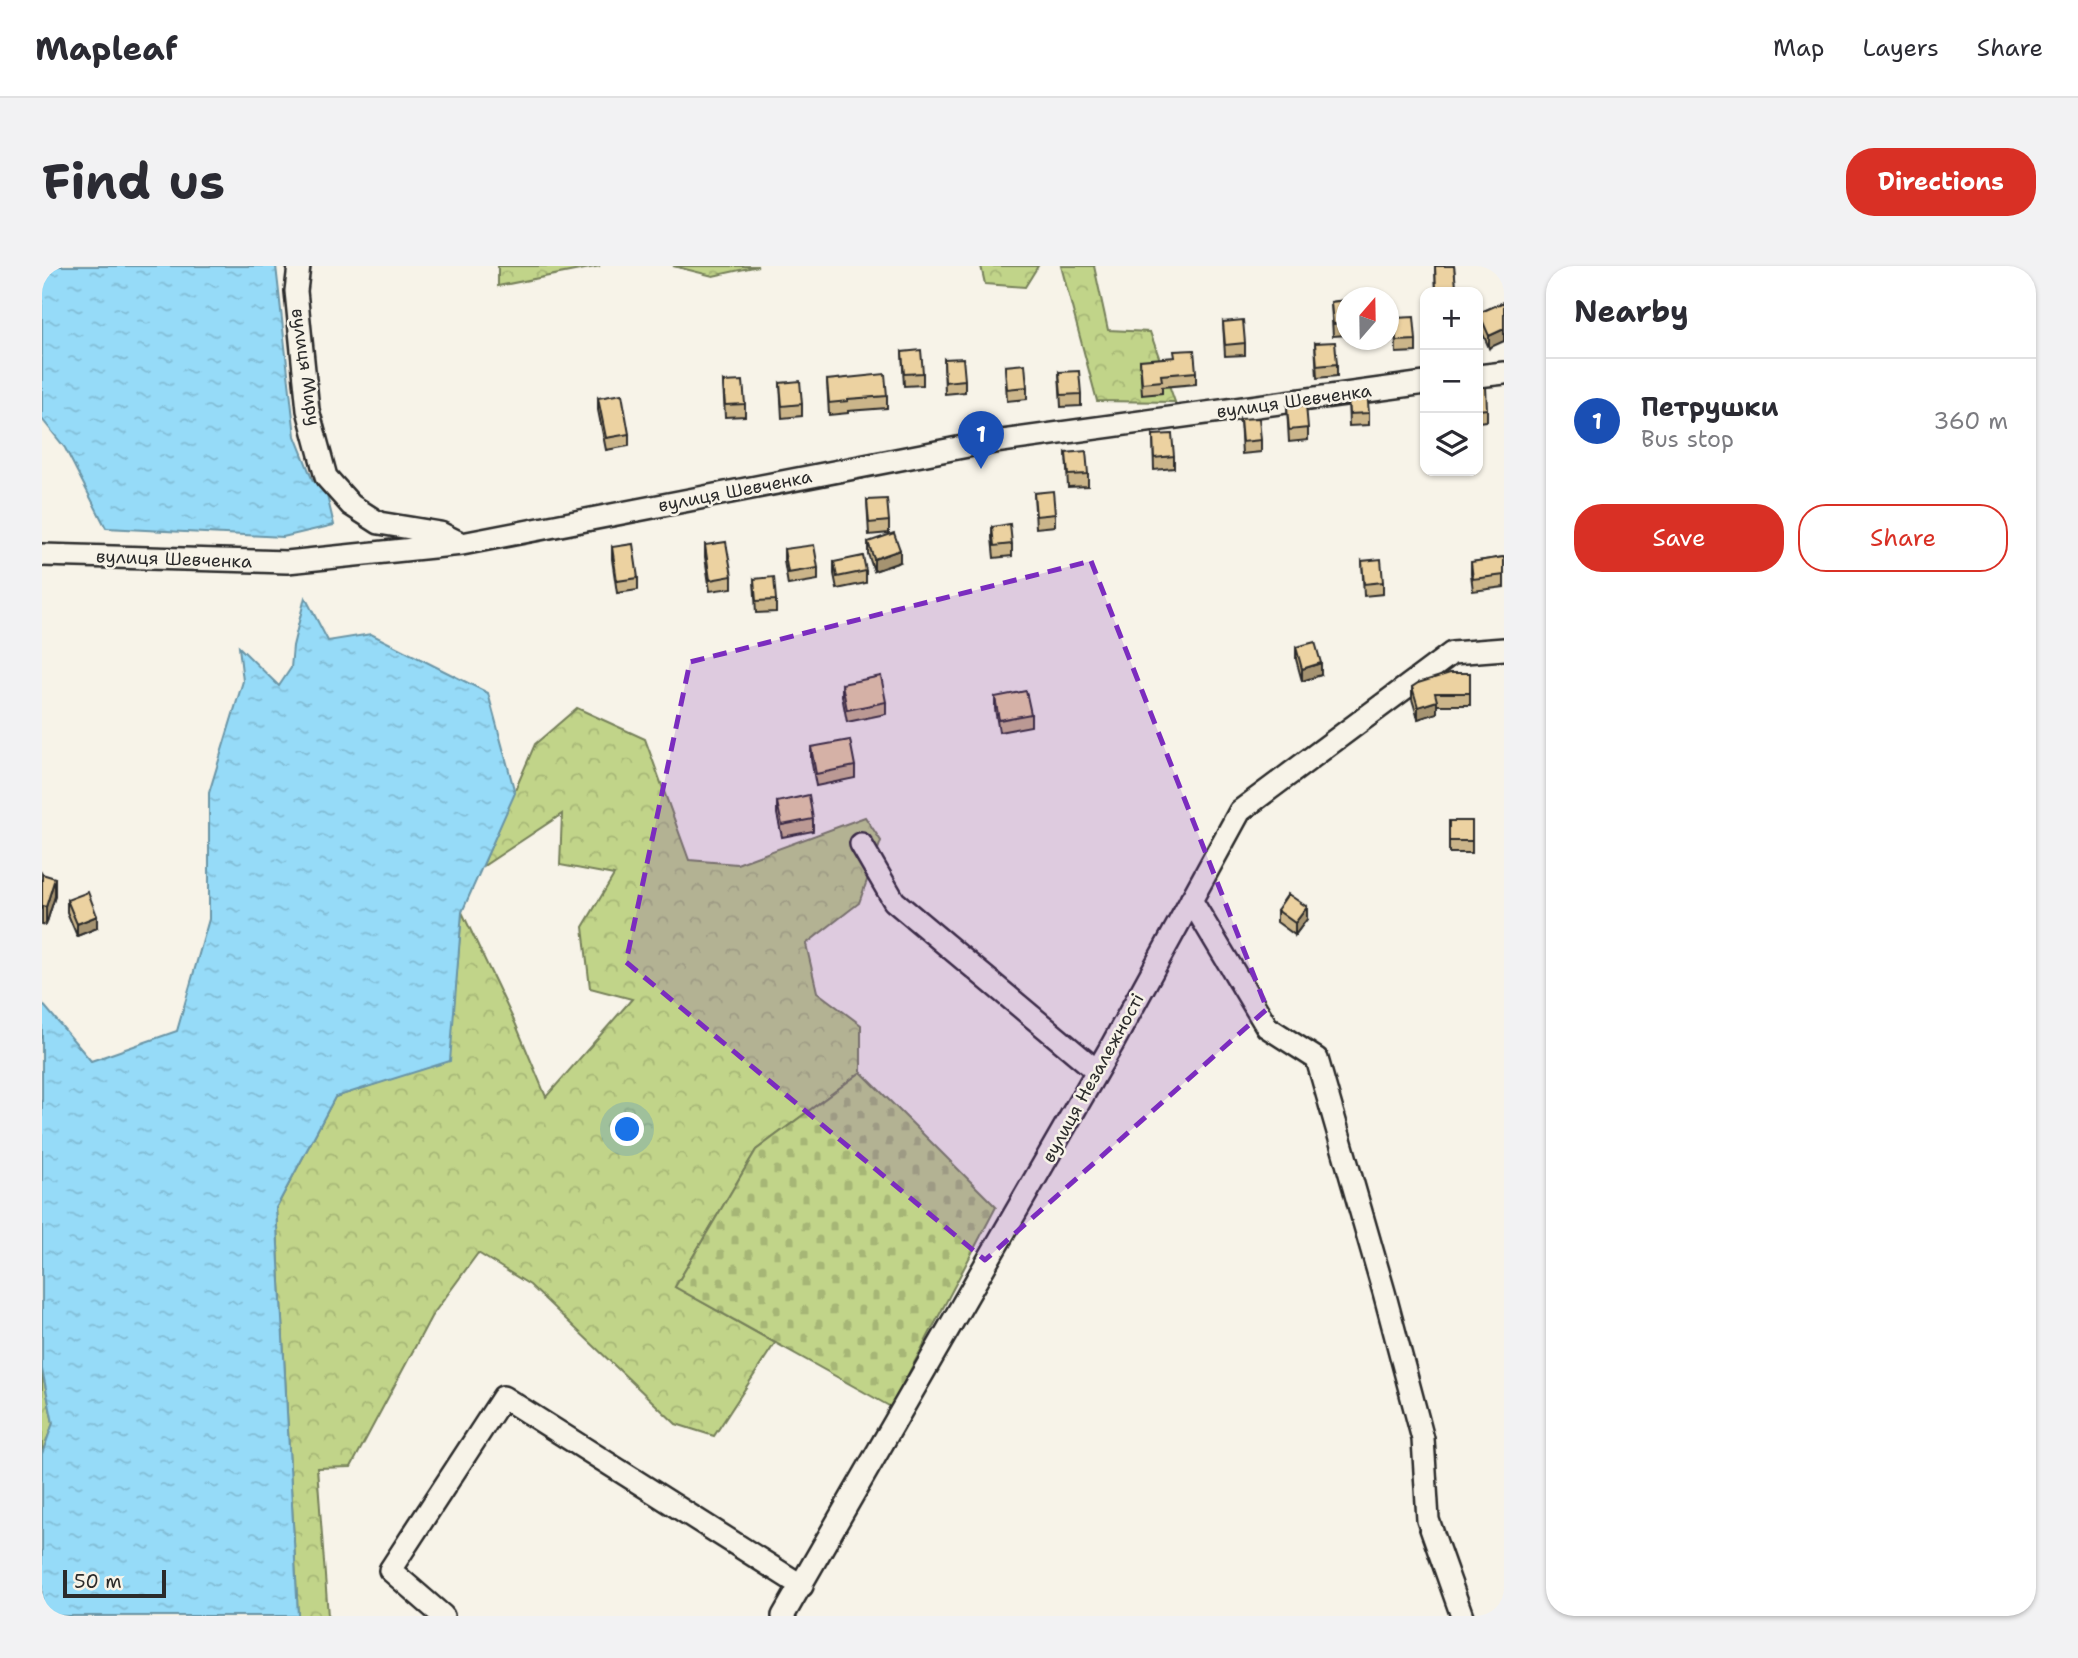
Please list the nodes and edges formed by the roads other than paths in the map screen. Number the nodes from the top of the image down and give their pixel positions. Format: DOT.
graph roads {
  1 [pos="299,266"];
  2 [pos="1504,373"];
  3 [pos="1483,375"];
  4 [pos="1420,384"];
  5 [pos="461,544"];
  6 [pos="42,555"];
  7 [pos="1504,649"];
  8 [pos="861,844"];
  9 [pos="1191,900"];
  10 [pos="1097,1071"];
  11 [pos="802,1586"];
  12 [pos="443,1616"];
  13 [pos="783,1616"];
  14 [pos="1462,1616"];
  1 -- 5 [label="street, вулиця Миру"];
  2 -- 3 [label="street"];
  4 -- 5 [label="street, вулиця Шевченка"];
  5 -- 6 [label="street, вулиця Шевченка"];
  7 -- 9 [label="street, вулиця Незалежності"];
  8 -- 10 [label="street"];
  9 -- 10 [label="street, вулиця Незалежності"];
  9 -- 14 [label="street"];
  10 -- 11 [label="street, вулиця Незалежності"];
  11 -- 12 [label="street"];
  11 -- 13 [label="street, вулиця Незалежності"];
}
